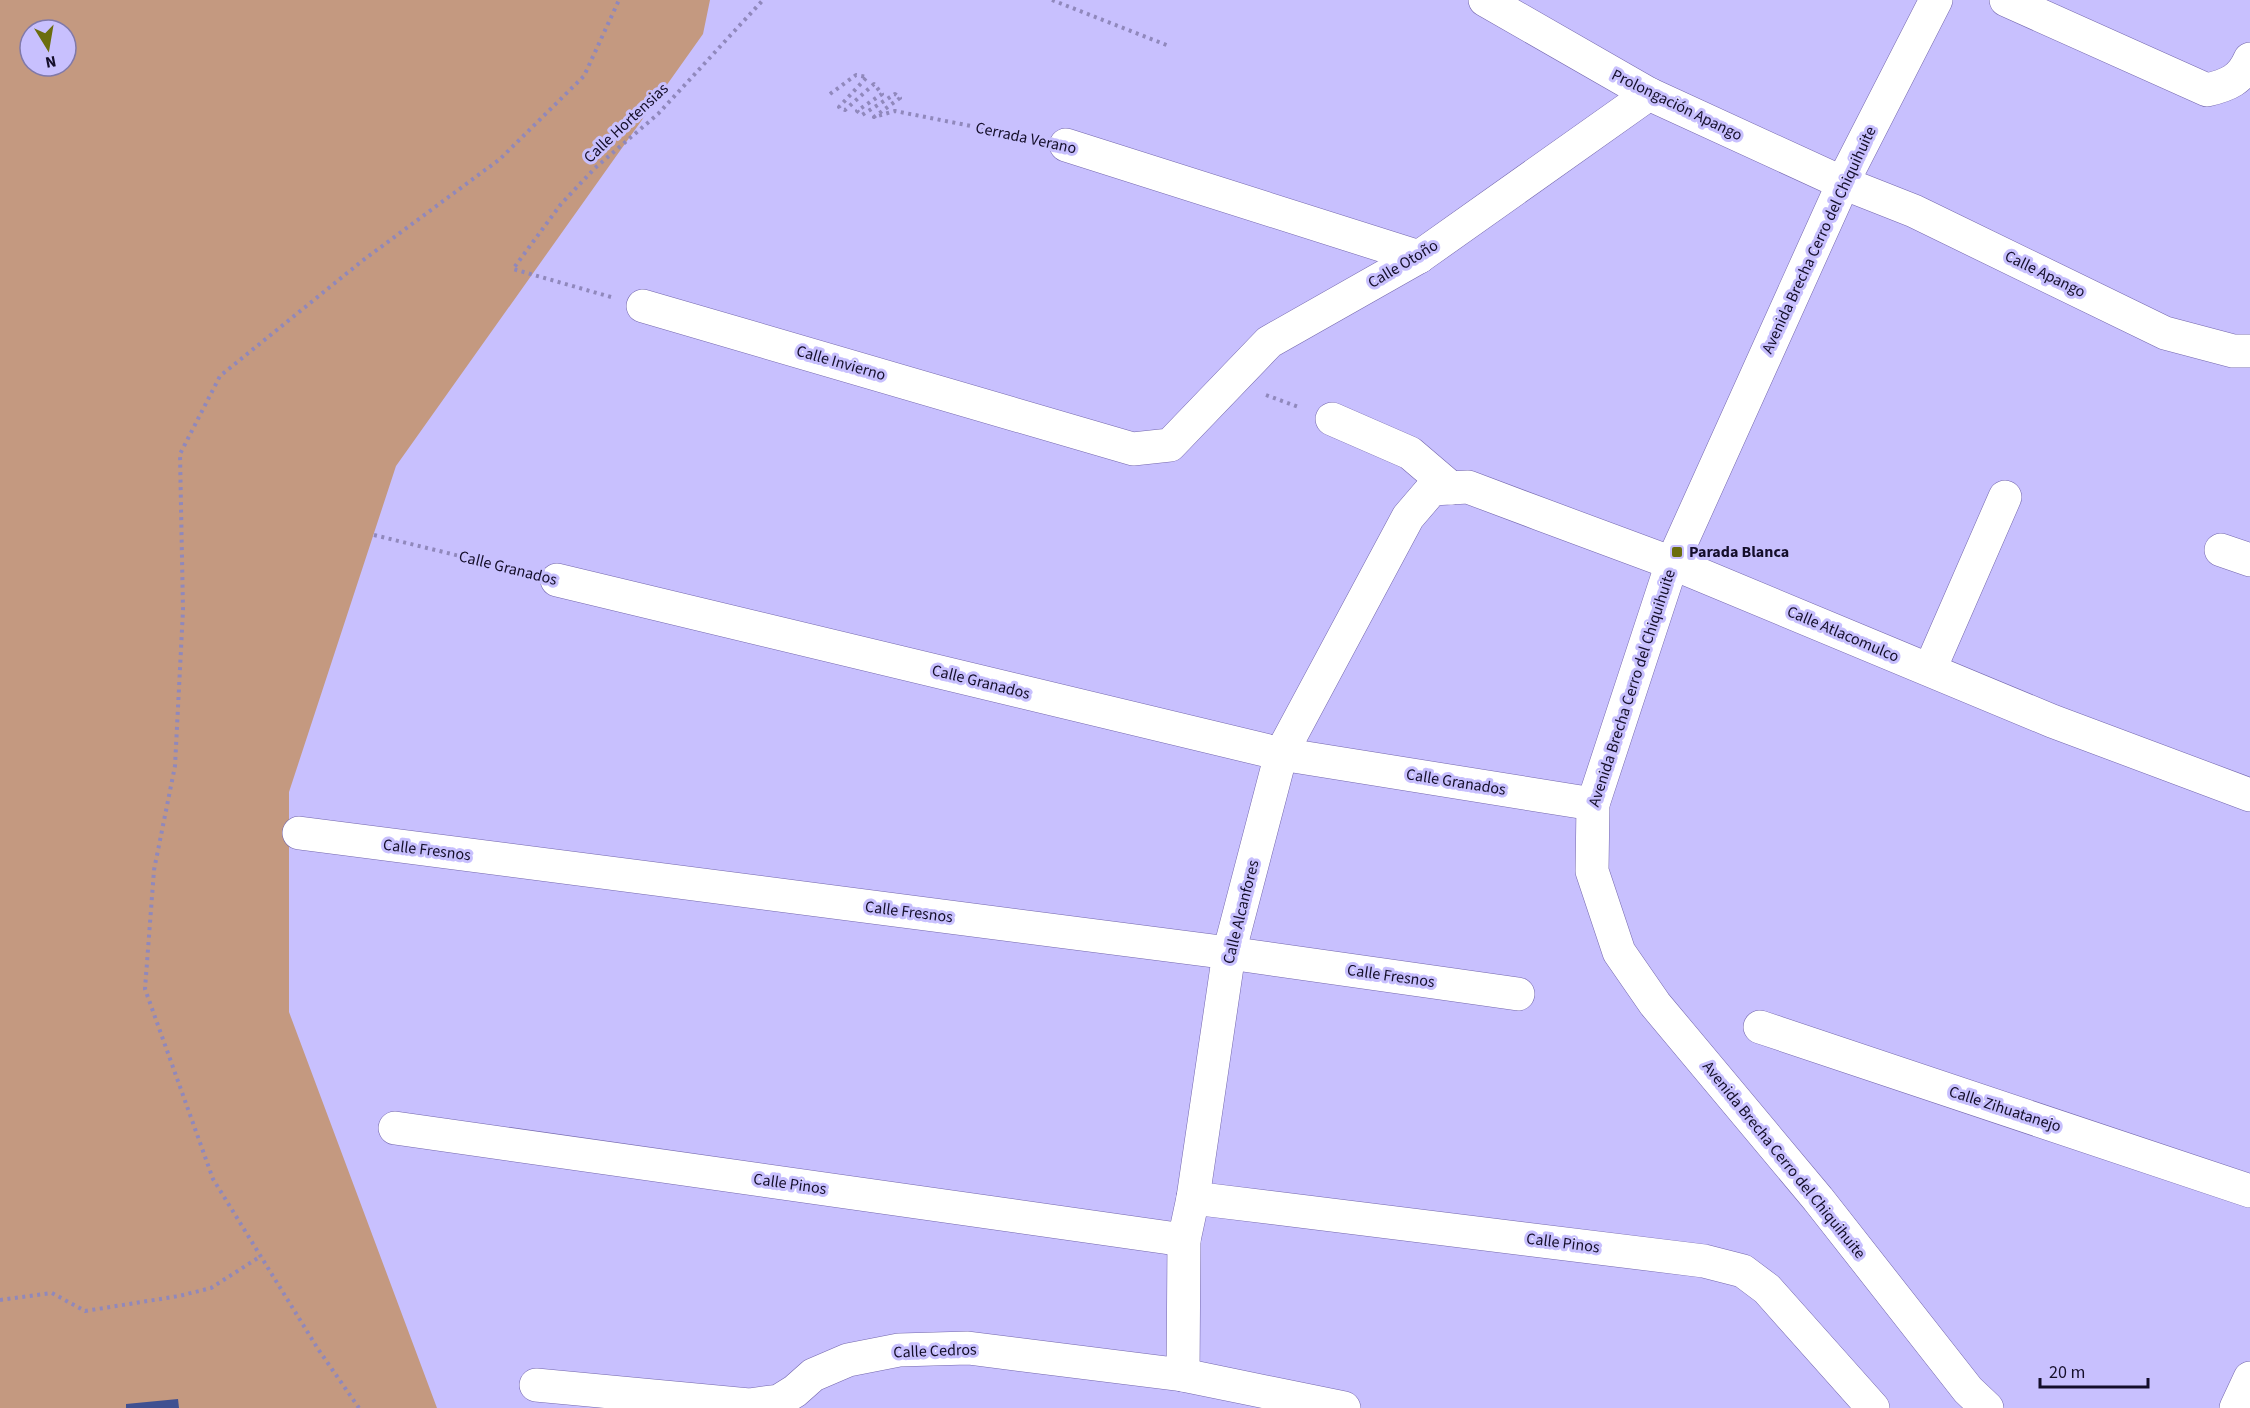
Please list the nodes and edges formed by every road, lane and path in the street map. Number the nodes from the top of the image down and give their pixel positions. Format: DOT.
graph roads {
  1 [pos="619,0"];
  2 [pos="763,0"];
  3 [pos="1052,0"];
  4 [pos="1485,0"];
  5 [pos="1936,0"];
  6 [pos="2006,0"];
  7 [pos="1168,46"];
  8 [pos="2250,59"];
  9 [pos="830,94"];
  10 [pos="1649,94"];
  11 [pos="1066,145"];
  12 [pos="1843,183"];
  13 [pos="1419,257"];
  14 [pos="643,306"];
  15 [pos="2250,351"];
  16 [pos="1231,382"];
  17 [pos="1332,418"];
  18 [pos="1170,445"];
  19 [pos="1442,488"];
  20 [pos="2005,497"];
  21 [pos="374,535"];
  22 [pos="1672,563"];
  23 [pos="556,580"];
  24 [pos="1930,669"];
  25 [pos="1281,754"];
  26 [pos="2250,795"];
  27 [pos="1593,804"];
  28 [pos="299,833"];
  29 [pos="1229,953"];
  30 [pos="1518,994"];
  31 [pos="1760,1027"];
  32 [pos="395,1128"];
  33 [pos="2250,1191"];
  34 [pos="1193,1198"];
  35 [pos="1184,1240"];
  36 [pos="261,1256"];
  37 [pos="0,1300"];
  38 [pos="1183,1375"];
  39 [pos="2250,1378"];
  40 [pos="536,1385"];
  41 [pos="359,1408"];
  42 [pos="1344,1408"];
  43 [pos="1873,1408"];
  44 [pos="1987,1408"];
  45 [pos="2236,1408"];
  1 -- 36 [label="path"];
  2 -- 14 [label="path, Calle Hortensias"];
  3 -- 7 [label="path"];
  4 -- 10 [label="street, Prolongación Apango"];
  5 -- 12 [label="street, Avenida Brecha Cerro del Chiquihuite"];
  6 -- 8 [label="street"];
  9 -- 11 [label="path, Cerrada Verano"];
  10 -- 12 [label="street, Prolongación Apango"];
  10 -- 13 [label="street, Calle Otoño"];
  11 -- 13 [label="street, Cerrada Verano"];
  12 -- 15 [label="street, Calle Apango"];
  12 -- 22 [label="street, Avenida Brecha Cerro del Chiquihuite"];
  13 -- 16 [label="street, Calle Otoño"];
  14 -- 18 [label="street, Calle Invierno"];
  16 -- 17 [label="path"];
  16 -- 18 [label="street, Calle Otoño"];
  17 -- 19 [label="street"];
  19 -- 22 [label="street, Calle Atlacomulco"];
  19 -- 25 [label="street, Calle Alcanfores"];
  20 -- 24 [label="street"];
  21 -- 23 [label="path, Calle Granados"];
  22 -- 24 [label="street, Calle Atlacomulco"];
  22 -- 27 [label="street, Avenida Brecha Cerro del Chiquihuite"];
  23 -- 25 [label="street, Calle Granados"];
  24 -- 26 [label="street, Calle Atlacomulco"];
  25 -- 27 [label="street, Calle Granados"];
  25 -- 29 [label="street, Calle Alcanfores"];
  27 -- 44 [label="street, Avenida Brecha Cerro del Chiquihuite"];
  28 -- 29 [label="street, Calle Fresnos"];
  29 -- 30 [label="street, Calle Fresnos"];
  29 -- 34 [label="street, Calle Alcanfores"];
  31 -- 33 [label="street, Calle Zihuatanejo"];
  32 -- 35 [label="street, Calle Pinos"];
  34 -- 35 [label="street, Calle Alcanfores"];
  34 -- 43 [label="street, Calle Pinos"];
  35 -- 38 [label="street, Calle Alcanfores"];
  36 -- 37 [label="path"];
  36 -- 41 [label="path"];
  38 -- 40 [label="street, Calle Cedros"];
  38 -- 42 [label="street, Calle Cedros"];
  39 -- 45 [label="street"];
}
